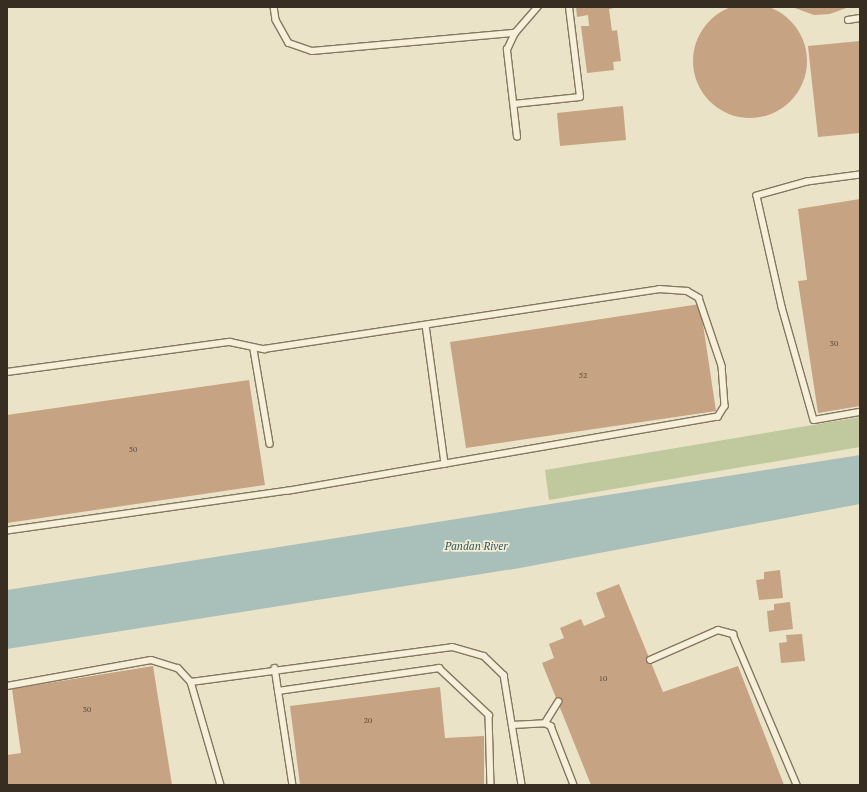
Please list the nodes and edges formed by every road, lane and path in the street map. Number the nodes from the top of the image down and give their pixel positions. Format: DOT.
graph roads {
  1 [pos="274,7"];
  2 [pos="538,7"];
  3 [pos="569,7"];
  4 [pos="860,18"];
  5 [pos="848,20"];
  6 [pos="515,33"];
  7 [pos="514,104"];
  8 [pos="517,137"];
  9 [pos="860,175"];
  10 [pos="426,325"];
  11 [pos="254,350"];
  12 [pos="7,372"];
  13 [pos="860,412"];
  14 [pos="270,444"];
  15 [pos="445,464"];
  16 [pos="7,531"];
  17 [pos="650,660"];
  18 [pos="275,668"];
  19 [pos="191,682"];
  20 [pos="7,686"];
  21 [pos="278,691"];
  22 [pos="558,702"];
  23 [pos="545,723"];
  24 [pos="512,725"];
  25 [pos="221,785"];
  26 [pos="293,785"];
  27 [pos="492,785"];
  28 [pos="522,785"];
  29 [pos="574,785"];
  30 [pos="797,785"];
  1 -- 6 [label="lane"];
  2 -- 6 [label="lane"];
  3 -- 7 [label="lane"];
  4 -- 5 [label="lane"];
  6 -- 7 [label="lane"];
  7 -- 8 [label="lane"];
  9 -- 13 [label="lane"];
  10 -- 11 [label="lane"];
  10 -- 15 [label="lane"];
  10 -- 15 [label="lane"];
  11 -- 12 [label="lane"];
  11 -- 14 [label="lane"];
  15 -- 16 [label="lane"];
  17 -- 30 [label="lane"];
  18 -- 19 [label="lane"];
  18 -- 21 [label="lane"];
  18 -- 24 [label="lane"];
  19 -- 20 [label="lane"];
  19 -- 25 [label="lane"];
  21 -- 26 [label="lane"];
  21 -- 27 [label="lane"];
  22 -- 23 [label="lane"];
  23 -- 24 [label="lane"];
  23 -- 29 [label="lane"];
  24 -- 28 [label="lane"];
}
